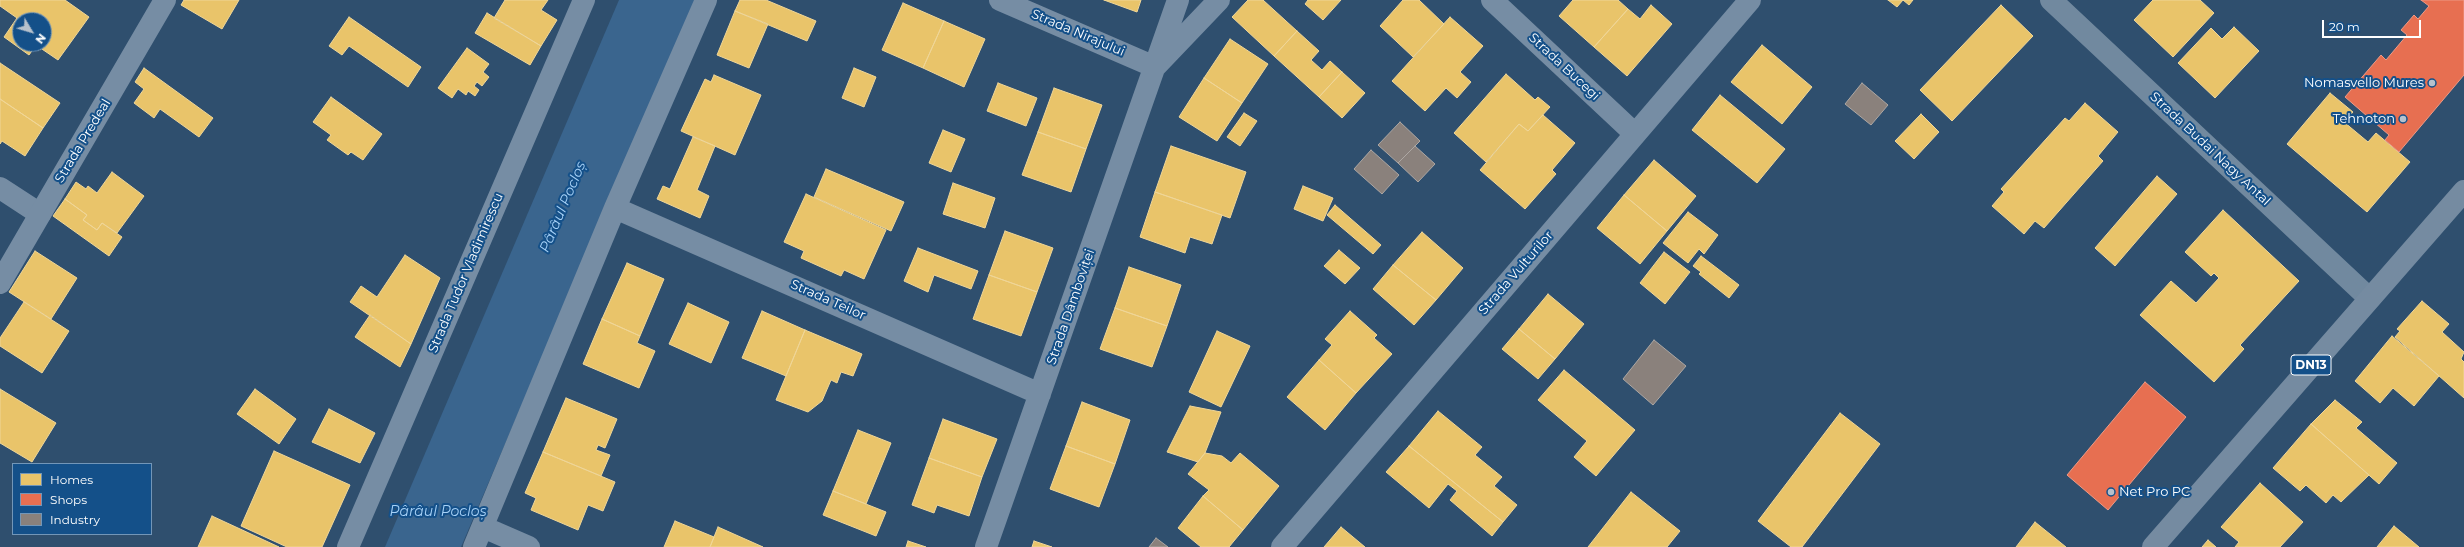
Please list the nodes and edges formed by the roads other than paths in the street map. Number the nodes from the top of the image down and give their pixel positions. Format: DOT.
graph roads {
  1 [pos="165,0"];
  2 [pos="584,0"];
  3 [pos="706,0"];
  4 [pos="1000,0"];
  5 [pos="1178,0"];
  6 [pos="1218,0"];
  7 [pos="1492,0"];
  8 [pos="1750,0"];
  9 [pos="2050,0"];
  10 [pos="1156,67"];
  11 [pos="1636,134"];
  12 [pos="0,188"];
  13 [pos="2464,191"];
  14 [pos="615,208"];
  15 [pos="40,214"];
  16 [pos="0,282"];
  17 [pos="2369,298"];
  18 [pos="1040,394"];
  19 [pos="483,527"];
  20 [pos="348,547"];
  21 [pos="474,547"];
  22 [pos="529,547"];
  23 [pos="986,547"];
  24 [pos="1282,547"];
  25 [pos="2153,547"];
  1 -- 15 [label="street, Strada Predeal"];
  2 -- 20 [label="street, Strada Tudor Vladimirescu"];
  3 -- 14 [label="street"];
  4 -- 10 [label="street, Strada Nirajului"];
  5 -- 10 [label="street, Strada Dâmboviței"];
  6 -- 10 [label="street, Strada Dâmboviței"];
  7 -- 11 [label="street, Strada Bucegi"];
  8 -- 11 [label="street, Strada Vulturilor"];
  9 -- 17 [label="main road, Strada Budai Nagy Antal"];
  10 -- 18 [label="street, Strada Dâmboviței"];
  11 -- 24 [label="street, Strada Vulturilor"];
  12 -- 15 [label="street"];
  13 -- 17 [label="main road, DN13"];
  14 -- 18 [label="street, Strada Teilor"];
  14 -- 19 [label="street"];
  15 -- 16 [label="street, Strada Predeal"];
  17 -- 25 [label="main road, DN13"];
  18 -- 23 [label="street, Strada Dâmboviței"];
  19 -- 21 [label="street"];
  19 -- 22 [label="street"];
}
